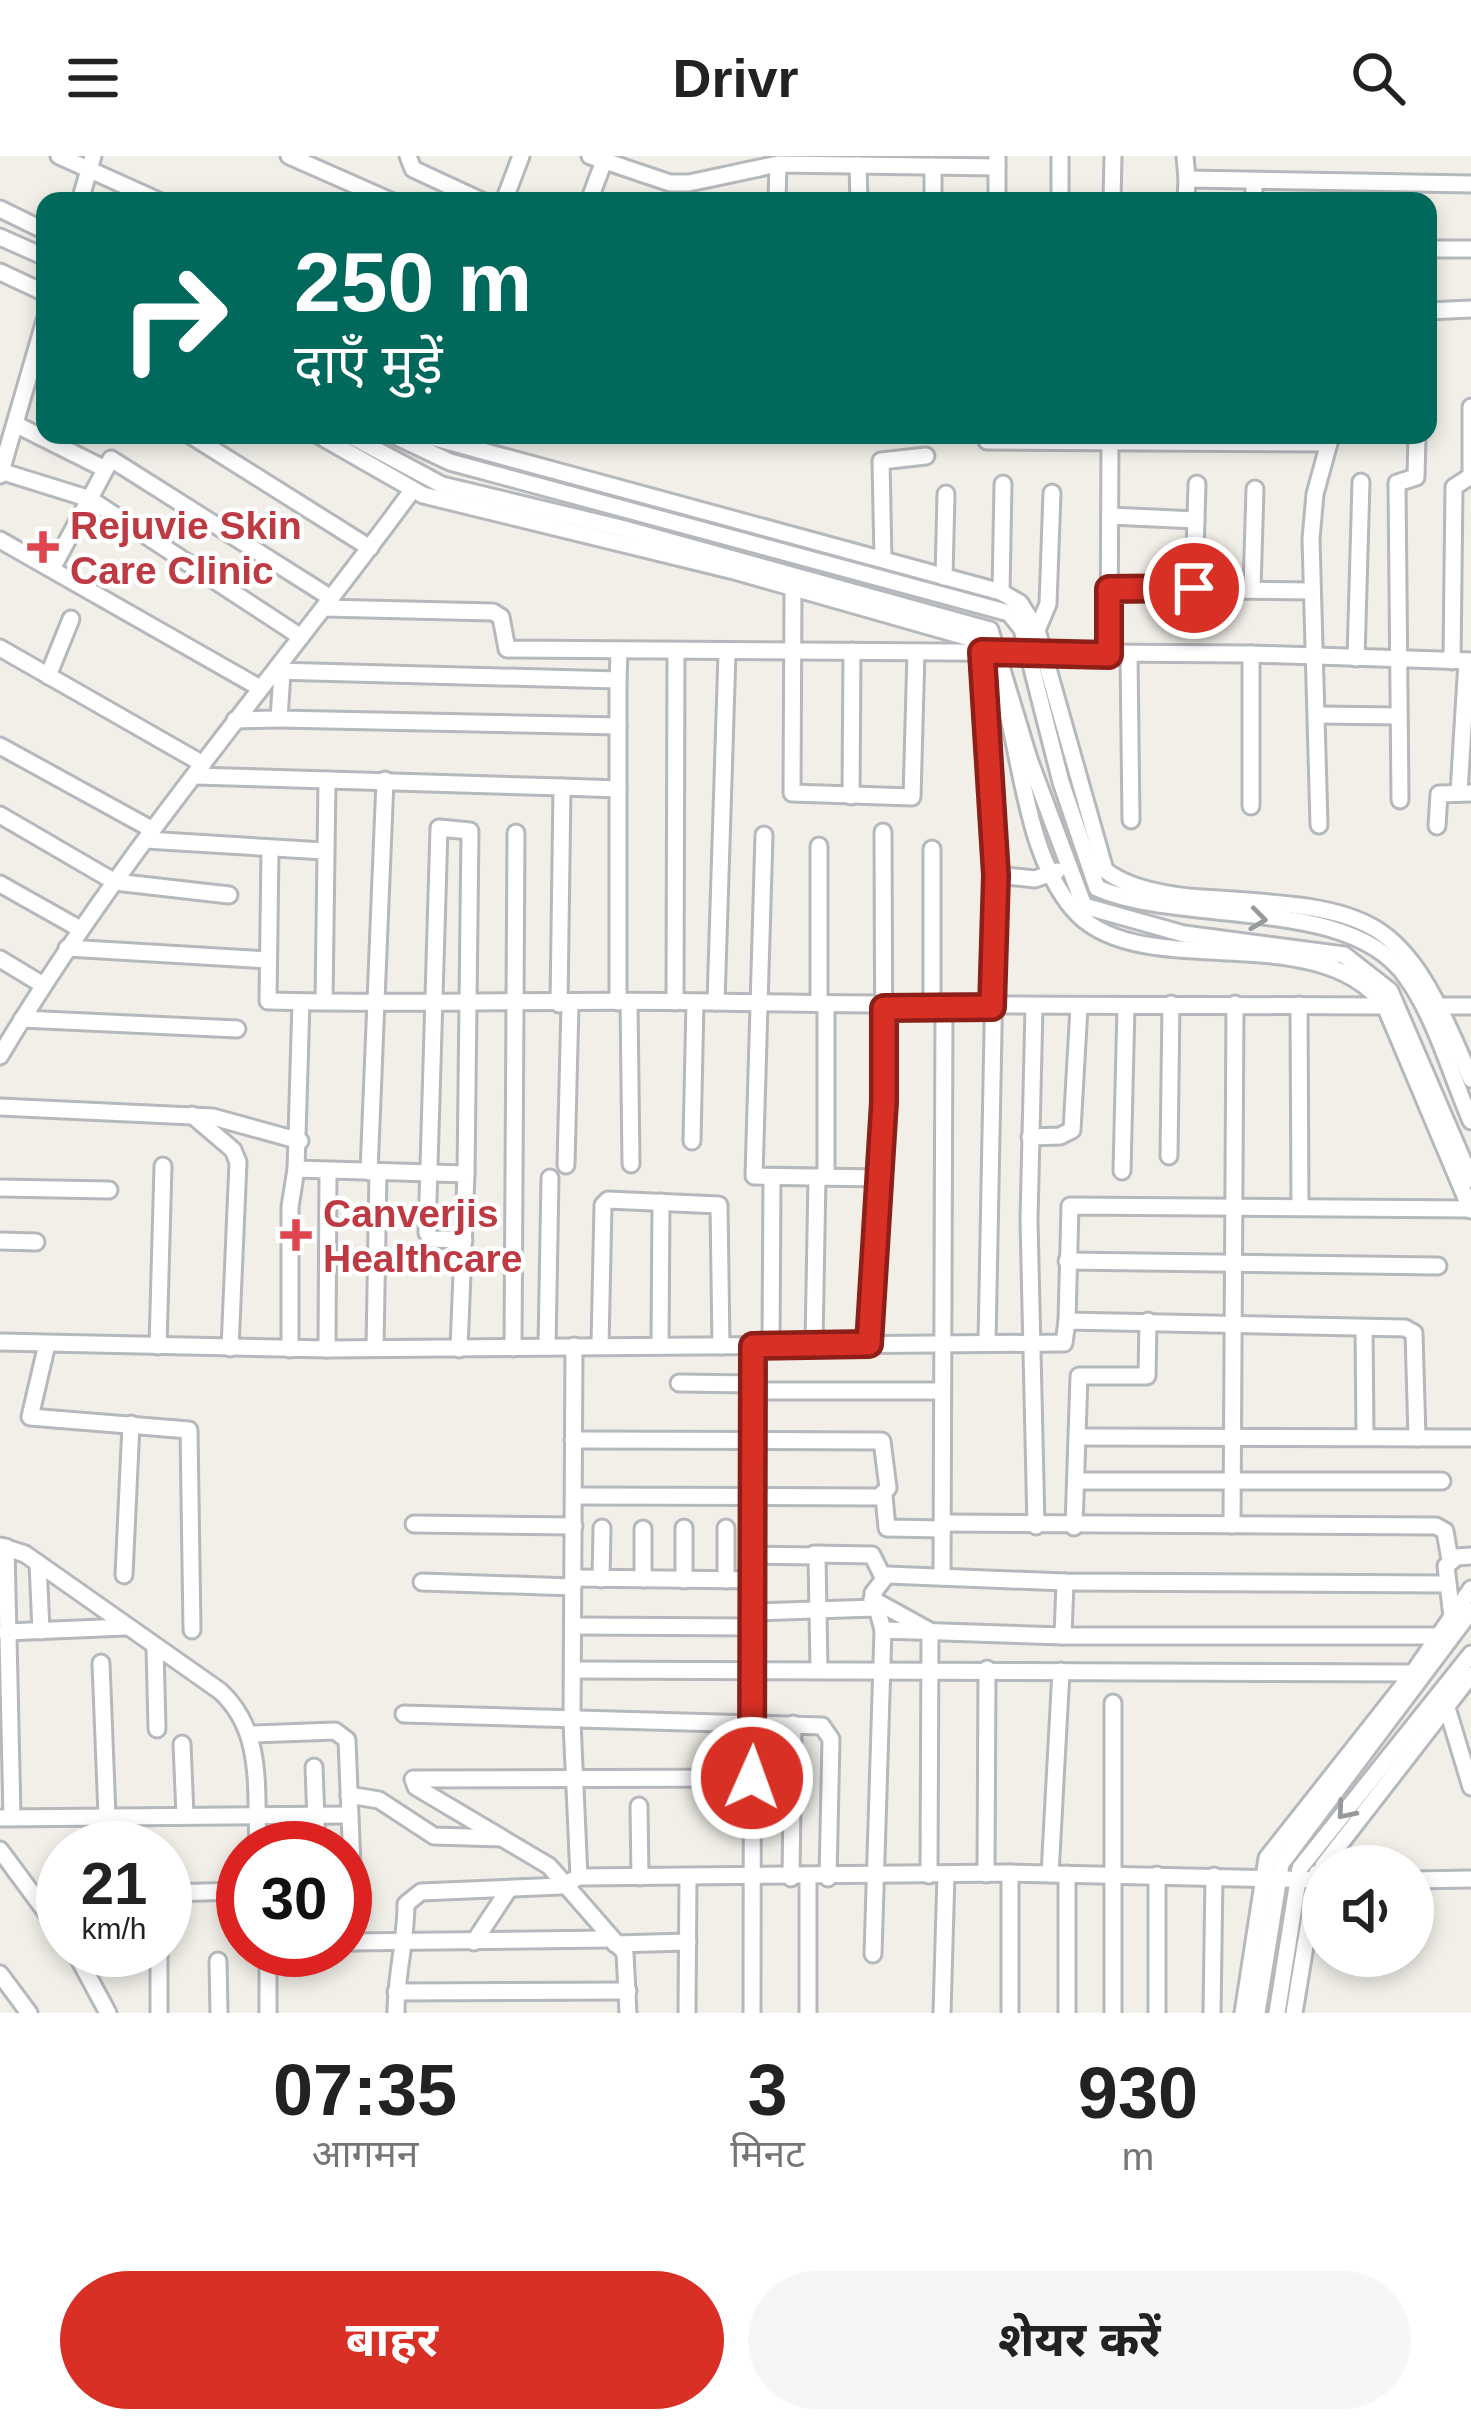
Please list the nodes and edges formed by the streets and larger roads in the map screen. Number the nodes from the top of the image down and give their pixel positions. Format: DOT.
graph roads {
  1 [pos="58,156"];
  2 [pos="289,156"];
  3 [pos="408,156"];
  4 [pos="521,156"];
  5 [pos="1060,156"];
  6 [pos="1112,156"];
  7 [pos="1185,156"];
  8 [pos="597,159"];
  9 [pos="997,161"];
  10 [pos="92,162"];
  11 [pos="778,164"];
  12 [pos="858,165"];
  13 [pos="933,166"];
  14 [pos="1187,179"];
  15 [pos="1254,182"];
  16 [pos="1471,184"];
  17 [pos="83,192"];
  18 [pos="144,192"];
  19 [pos="371,192"];
  20 [pos="463,192"];
  21 [pos="507,192"];
  22 [pos="591,192"];
  23 [pos="777,192"];
  24 [pos="859,192"];
  25 [pos="933,192"];
  26 [pos="997,192"];
  27 [pos="1060,192"];
  28 [pos="1112,192"];
  29 [pos="1186,192"];
  30 [pos="1254,192"];
  31 [pos="1331,192"];
  32 [pos="1354,192"];
  33 [pos="0,208"];
  34 [pos="36,226"];
  35 [pos="0,237"];
  36 [pos="1437,249"];
  37 [pos="1471,249"];
  38 [pos="36,253"];
  39 [pos="0,272"];
  40 [pos="36,289"];
  41 [pos="1471,309"];
  42 [pos="1437,311"];
  43 [pos="36,362"];
  44 [pos="1471,406"];
  45 [pos="16,424"];
  46 [pos="36,434"];
  47 [pos="55,444"];
  48 [pos="204,444"];
  49 [pos="334,444"];
  50 [pos="366,444"];
  51 [pos="412,444"];
  52 [pos="457,444"];
  53 [pos="1110,444"];
  54 [pos="1329,444"];
  55 [pos="1417,444"];
  56 [pos="926,456"];
  57 [pos="104,469"];
  58 [pos="0,473"];
  59 [pos="1361,482"];
  60 [pos="1004,484"];
  61 [pos="1197,484"];
  62 [pos="1255,489"];
  63 [pos="411,492"];
  64 [pos="1052,493"];
  65 [pos="946,494"];
  66 [pos="90,499"];
  67 [pos="1110,516"];
  68 [pos="1196,520"];
  69 [pos="0,540"];
  70 [pos="370,548"];
  71 [pos="883,559"];
  72 [pos="53,567"];
  73 [pos="944,577"];
  74 [pos="793,587"];
  75 [pos="1194,588"];
  76 [pos="1109,589"];
  77 [pos="1252,589"];
  78 [pos="1311,591"];
  79 [pos="1000,592"];
  80 [pos="328,603"];
  81 [pos="71,619"];
  82 [pos="1037,631"];
  83 [pos="301,638"];
  84 [pos="0,648"];
  85 [pos="852,651"];
  86 [pos="619,652"];
  87 [pos="792,652"];
  88 [pos="916,652"];
  89 [pos="1035,652"];
  90 [pos="676,653"];
  91 [pos="727,653"];
  92 [pos="991,653"];
  93 [pos="1252,654"];
  94 [pos="1109,655"];
  95 [pos="1129,655"];
  96 [pos="1314,656"];
  97 [pos="1356,658"];
  98 [pos="1399,660"];
  99 [pos="1463,661"];
  100 [pos="279,671"];
  101 [pos="48,676"];
  102 [pos="618,680"];
  103 [pos="260,688"];
  104 [pos="1317,716"];
  105 [pos="1400,716"];
  106 [pos="279,719"];
  107 [pos="235,720"];
  108 [pos="618,725"];
  109 [pos="0,746"];
  110 [pos="199,770"];
  111 [pos="327,780"];
  112 [pos="385,780"];
  113 [pos="562,787"];
  114 [pos="618,789"];
  115 [pos="1465,793"];
  116 [pos="851,796"];
  117 [pos="1400,800"];
  118 [pos="1252,806"];
  119 [pos="0,815"];
  120 [pos="1131,820"];
  121 [pos="1318,825"];
  122 [pos="1437,826"];
  123 [pos="883,832"];
  124 [pos="516,833"];
  125 [pos="149,835"];
  126 [pos="764,835"];
  127 [pos="818,846"];
  128 [pos="270,849"];
  129 [pos="932,849"];
  130 [pos="324,850"];
  131 [pos="1059,871"];
  132 [pos="996,875"];
  133 [pos="115,882"];
  134 [pos="0,884"];
  135 [pos="229,895"];
  136 [pos="80,929"];
  137 [pos="67,948"];
  138 [pos="0,959"];
  139 [pos="268,961"];
  140 [pos="43,985"];
  141 [pos="325,1000"];
  142 [pos="301,1002"];
  143 [pos="374,1002"];
  144 [pos="623,1002"];
  145 [pos="675,1002"];
  146 [pos="695,1002"];
  147 [pos="716,1002"];
  148 [pos="565,1004"];
  149 [pos="759,1004"];
  150 [pos="1171,1004"];
  151 [pos="1235,1004"];
  152 [pos="517,1005"];
  153 [pos="823,1005"];
  154 [pos="1299,1005"];
  155 [pos="432,1006"];
  156 [pos="469,1006"];
  157 [pos="1126,1006"];
  158 [pos="1391,1006"];
  159 [pos="1422,1006"];
  160 [pos="1441,1006"];
  161 [pos="1471,1006"];
  162 [pos="992,1007"];
  163 [pos="1034,1007"];
  164 [pos="1079,1007"];
  165 [pos="884,1008"];
  166 [pos="938,1008"];
  167 [pos="12,1026"];
  168 [pos="237,1029"];
  169 [pos="0,1056"];
  170 [pos="1471,1079"];
  171 [pos="0,1107"];
  172 [pos="192,1115"];
  173 [pos="1471,1121"];
  174 [pos="1030,1137"];
  175 [pos="300,1141"];
  176 [pos="692,1141"];
  177 [pos="1169,1156"];
  178 [pos="631,1164"];
  179 [pos="566,1165"];
  180 [pos="163,1166"];
  181 [pos="296,1169"];
  182 [pos="328,1171"];
  183 [pos="1122,1171"];
  184 [pos="373,1172"];
  185 [pos="429,1174"];
  186 [pos="466,1174"];
  187 [pos="772,1177"];
  188 [pos="821,1177"];
  189 [pos="550,1178"];
  190 [pos="881,1178"];
  191 [pos="1471,1178"];
  192 [pos="0,1188"];
  193 [pos="109,1190"];
  194 [pos="661,1202"];
  195 [pos="1235,1206"];
  196 [pos="1300,1207"];
  197 [pos="1471,1209"];
  198 [pos="464,1240"];
  199 [pos="0,1241"];
  200 [pos="36,1242"];
  201 [pos="1067,1261"];
  202 [pos="1235,1264"];
  203 [pos="1438,1266"];
  204 [pos="1067,1321"];
  205 [pos="1148,1321"];
  206 [pos="1235,1323"];
  207 [pos="1364,1328"];
  208 [pos="0,1342"];
  209 [pos="987,1342"];
  210 [pos="940,1343"];
  211 [pos="1034,1343"];
  212 [pos="47,1344"];
  213 [pos="814,1344"];
  214 [pos="869,1344"];
  215 [pos="158,1346"];
  216 [pos="574,1346"];
  217 [pos="600,1346"];
  218 [pos="660,1346"];
  219 [pos="721,1346"];
  220 [pos="753,1346"];
  221 [pos="771,1346"];
  222 [pos="547,1347"];
  223 [pos="230,1348"];
  224 [pos="290,1348"];
  225 [pos="375,1348"];
  226 [pos="513,1348"];
  227 [pos="327,1349"];
  228 [pos="459,1349"];
  229 [pos="679,1383"];
  230 [pos="753,1387"];
  231 [pos="942,1391"];
  232 [pos="131,1424"];
  233 [pos="1232,1435"];
  234 [pos="1078,1437"];
  235 [pos="1365,1438"];
  236 [pos="1417,1438"];
  237 [pos="1471,1438"];
  238 [pos="573,1440"];
  239 [pos="754,1441"];
  240 [pos="1231,1480"];
  241 [pos="1077,1481"];
  242 [pos="1442,1481"];
  243 [pos="574,1496"];
  244 [pos="884,1496"];
  245 [pos="754,1498"];
  246 [pos="414,1524"];
  247 [pos="1232,1525"];
  248 [pos="574,1526"];
  249 [pos="943,1526"];
  250 [pos="1036,1526"];
  251 [pos="1074,1527"];
  252 [pos="602,1528"];
  253 [pos="684,1528"];
  254 [pos="726,1528"];
  255 [pos="643,1529"];
  256 [pos="3,1546"];
  257 [pos="814,1554"];
  258 [pos="754,1555"];
  259 [pos="1471,1556"];
  260 [pos="1450,1560"];
  261 [pos="38,1563"];
  262 [pos="124,1575"];
  263 [pos="942,1576"];
  264 [pos="883,1577"];
  265 [pos="601,1579"];
  266 [pos="643,1580"];
  267 [pos="685,1580"];
  268 [pos="726,1580"];
  269 [pos="754,1580"];
  270 [pos="422,1582"];
  271 [pos="574,1582"];
  272 [pos="1065,1582"];
  273 [pos="1445,1584"];
  274 [pos="1471,1589"];
  275 [pos="874,1604"];
  276 [pos="1471,1611"];
  277 [pos="818,1612"];
  278 [pos="1452,1617"];
  279 [pos="754,1619"];
  280 [pos="573,1625"];
  281 [pos="126,1627"];
  282 [pos="41,1630"];
  283 [pos="192,1630"];
  284 [pos="883,1630"];
  285 [pos="930,1631"];
  286 [pos="6,1632"];
  287 [pos="1063,1636"];
  288 [pos="1179,1636"];
  289 [pos="1436,1636"];
  290 [pos="155,1647"];
  291 [pos="1471,1654"];
  292 [pos="101,1663"];
  293 [pos="881,1668"];
  294 [pos="819,1669"];
  295 [pos="930,1669"];
  296 [pos="574,1670"];
  297 [pos="753,1670"];
  298 [pos="987,1670"];
  299 [pos="1178,1670"];
  300 [pos="1060,1671"];
  301 [pos="1413,1672"];
  302 [pos="1471,1675"];
  303 [pos="1113,1702"];
  304 [pos="1448,1711"];
  305 [pos="404,1714"];
  306 [pos="572,1722"];
  307 [pos="754,1724"];
  308 [pos="793,1724"];
  309 [pos="157,1729"];
  310 [pos="252,1734"];
  311 [pos="182,1744"];
  312 [pos="314,1767"];
  313 [pos="454,1777"];
  314 [pos="752,1778"];
  315 [pos="574,1780"];
  316 [pos="1471,1787"];
  317 [pos="349,1795"];
  318 [pos="639,1805"];
  319 [pos="450,1806"];
  320 [pos="256,1814"];
  321 [pos="316,1814"];
  322 [pos="185,1815"];
  323 [pos="349,1815"];
  324 [pos="106,1816"];
  325 [pos="6,1818"];
  326 [pos="256,1821"];
  327 [pos="316,1821"];
  328 [pos="349,1821"];
  329 [pos="503,1838"];
  330 [pos="1316,1845"];
  331 [pos="1339,1845"];
  332 [pos="0,1850"];
  333 [pos="1010,1873"];
  334 [pos="938,1874"];
  335 [pos="986,1874"];
  336 [pos="1059,1874"];
  337 [pos="1112,1874"];
  338 [pos="873,1875"];
  339 [pos="1157,1875"];
  340 [pos="1302,1875"];
  341 [pos="579,1876"];
  342 [pos="1214,1876"];
  343 [pos="640,1877"];
  344 [pos="688,1877"];
  345 [pos="1269,1877"];
  346 [pos="753,1878"];
  347 [pos="800,1878"];
  348 [pos="828,1878"];
  349 [pos="1471,1879"];
  350 [pos="1434,1880"];
  351 [pos="561,1886"];
  352 [pos="508,1889"];
  353 [pos="36,1897"];
  354 [pos="1302,1924"];
  355 [pos="612,1941"];
  356 [pos="372,1942"];
  357 [pos="406,1942"];
  358 [pos="474,1942"];
  359 [pos="688,1942"];
  360 [pos="873,1954"];
  361 [pos="1302,1962"];
  362 [pos="0,1974"];
  363 [pos="89,1977"];
  364 [pos="159,1977"];
  365 [pos="218,1977"];
  366 [pos="268,1977"];
  367 [pos="628,1991"];
  368 [pos="396,1992"];
  369 [pos="29,2013"];
  370 [pos="108,2013"];
  371 [pos="159,2013"];
  372 [pos="219,2013"];
  373 [pos="268,2013"];
  374 [pos="397,2013"];
  375 [pos="628,2013"];
  376 [pos="687,2013"];
  377 [pos="752,2013"];
  378 [pos="808,2013"];
  379 [pos="942,2013"];
  380 [pos="1010,2013"];
  381 [pos="1067,2013"];
  382 [pos="1113,2013"];
  383 [pos="1157,2013"];
  384 [pos="1212,2013"];
  385 [pos="1243,2013"];
  386 [pos="1257,2013"];
  387 [pos="1277,2013"];
  388 [pos="1294,2013"];
  1 -- 10 [label="street"];
  2 -- 19 [label="street"];
  3 -- 20 [label="street"];
  4 -- 21 [label="street"];
  5 -- 27 [label="street"];
  6 -- 28 [label="street"];
  7 -- 14 [label="street"];
  8 -- 11 [label="street"];
  8 -- 22 [label="street"];
  9 -- 13 [label="street"];
  9 -- 26 [label="street"];
  10 -- 17 [label="street"];
  10 -- 18 [label="street"];
  11 -- 12 [label="street"];
  11 -- 23 [label="street"];
  12 -- 13 [label="street"];
  12 -- 24 [label="street"];
  13 -- 25 [label="street"];
  14 -- 15 [label="street"];
  14 -- 29 [label="street"];
  15 -- 30 [label="street"];
  15 -- 31 [label="street"];
  16 -- 32 [label="street"];
  33 -- 34 [label="street"];
  35 -- 38 [label="street"];
  36 -- 37 [label="street"];
  39 -- 40 [label="street"];
  41 -- 42 [label="street"];
  43 -- 45 [label="street"];
  44 -- 99 [label="street"];
  45 -- 46 [label="street"];
  45 -- 58 [label="street"];
  47 -- 57 [label="street"];
  48 -- 70 [label="street"];
  49 -- 63 [label="street"];
  50 -- 92 [label="street"];
  51 -- 89 [label="street"];
  52 -- 71 [label="street"];
  53 -- 67 [label="street"];
  54 -- 78 [label="street"];
  55 -- 98 [label="street"];
  56 -- 71 [label="street"];
  57 -- 66 [label="street"];
  57 -- 80 [label="street"];
  58 -- 66 [label="street"];
  59 -- 97 [label="street"];
  60 -- 79 [label="street"];
  61 -- 68 [label="street"];
  62 -- 77 [label="street"];
  63 -- 70 [label="street"];
  63 -- 74 [label="street"];
  64 -- 82 [label="street"];
  65 -- 73 [label="street"];
  66 -- 72 [label="street"];
  66 -- 83 [label="street"];
  67 -- 68 [label="street"];
  67 -- 76 [label="street"];
  68 -- 75 [label="street"];
  69 -- 72 [label="street"];
  70 -- 80 [label="street"];
  71 -- 73 [label="street"];
  72 -- 103 [label="street"];
  73 -- 79 [label="street"];
  74 -- 87 [label="street"];
  74 -- 92 [label="street"];
  75 -- 76 [label="street"];
  75 -- 77 [label="street"];
  76 -- 94 [label="street"];
  77 -- 78 [label="street"];
  78 -- 96 [label="street"];
  79 -- 82 [label="street"];
  80 -- 83 [label="street"];
  80 -- 86 [label="street"];
  81 -- 101 [label="street"];
  82 -- 89 [label="street"];
  83 -- 100 [label="street"];
  84 -- 101 [label="street"];
  85 -- 87 [label="street"];
  85 -- 88 [label="street"];
  85 -- 116 [label="street"];
  86 -- 90 [label="street"];
  86 -- 102 [label="street"];
  87 -- 91 [label="street"];
  87 -- 116 [label="street"];
  88 -- 92 [label="street"];
  88 -- 116 [label="street"];
  89 -- 92 [label="street"];
  89 -- 94 [label="street"];
  89 -- 159 [label="street, one-way"];
  89 -- 160 [label="street"];
  90 -- 91 [label="street"];
  90 -- 145 [label="street"];
  91 -- 147 [label="street"];
  92 -- 131 [label="street"];
  92 -- 132 [label="street"];
  93 -- 95 [label="street"];
  93 -- 96 [label="street"];
  93 -- 118 [label="street"];
  94 -- 95 [label="street"];
  95 -- 120 [label="street"];
  96 -- 97 [label="street"];
  96 -- 104 [label="street"];
  97 -- 98 [label="street"];
  98 -- 99 [label="street"];
  98 -- 105 [label="street"];
  99 -- 115 [label="street"];
  100 -- 102 [label="street"];
  100 -- 103 [label="street"];
  100 -- 106 [label="street"];
  101 -- 110 [label="street"];
  102 -- 108 [label="street"];
  103 -- 107 [label="street"];
  104 -- 105 [label="street"];
  104 -- 121 [label="street"];
  105 -- 117 [label="street"];
  106 -- 107 [label="street"];
  106 -- 108 [label="street"];
  107 -- 110 [label="street"];
  108 -- 114 [label="street"];
  109 -- 125 [label="street"];
  110 -- 111 [label="street"];
  110 -- 125 [label="street"];
  111 -- 112 [label="street"];
  111 -- 130 [label="street"];
  112 -- 113 [label="street"];
  112 -- 143 [label="street"];
  113 -- 114 [label="street"];
  113 -- 148 [label="street"];
  114 -- 144 [label="street"];
  115 -- 122 [label="street"];
  119 -- 133 [label="street"];
  123 -- 165 [label="street"];
  124 -- 152 [label="street"];
  125 -- 128 [label="street"];
  125 -- 133 [label="street"];
  126 -- 149 [label="street"];
  127 -- 153 [label="street"];
  128 -- 130 [label="street"];
  128 -- 139 [label="street"];
  129 -- 166 [label="street"];
  130 -- 141 [label="street"];
  131 -- 132 [label="street"];
  131 -- 158 [label="street"];
  132 -- 162 [label="street"];
  133 -- 135 [label="street"];
  133 -- 136 [label="street"];
  134 -- 136 [label="street"];
  136 -- 137 [label="street"];
  137 -- 139 [label="street"];
  137 -- 140 [label="street"];
  138 -- 140 [label="street"];
  139 -- 142 [label="street"];
  140 -- 167 [label="street"];
  141 -- 142 [label="street"];
  141 -- 143 [label="street"];
  142 -- 175 [label="street"];
  143 -- 155 [label="street"];
  143 -- 184 [label="street"];
  144 -- 145 [label="street"];
  144 -- 148 [label="street"];
  144 -- 178 [label="street"];
  145 -- 146 [label="street"];
  146 -- 147 [label="street"];
  146 -- 176 [label="street"];
  147 -- 149 [label="street"];
  148 -- 152 [label="street"];
  148 -- 179 [label="street"];
  149 -- 153 [label="street"];
  149 -- 187 [label="street"];
  150 -- 151 [label="street"];
  150 -- 157 [label="street"];
  150 -- 177 [label="street"];
  151 -- 154 [label="street"];
  151 -- 195 [label="street"];
  152 -- 156 [label="street"];
  152 -- 226 [label="street"];
  153 -- 165 [label="street"];
  153 -- 188 [label="street"];
  154 -- 158 [label="street"];
  154 -- 196 [label="street"];
  155 -- 156 [label="street"];
  155 -- 156 [label="street"];
  155 -- 185 [label="street"];
  156 -- 186 [label="street"];
  157 -- 164 [label="street"];
  157 -- 183 [label="street"];
  158 -- 159 [label="street"];
  158 -- 191 [label="street"];
  158 -- 197 [label="street"];
  159 -- 160 [label="street"];
  159 -- 173 [label="street"];
  160 -- 161 [label="street"];
  160 -- 170 [label="street"];
  162 -- 163 [label="street"];
  162 -- 166 [label="street"];
  162 -- 209 [label="street"];
  163 -- 164 [label="street"];
  163 -- 174 [label="street"];
  164 -- 174 [label="street"];
  165 -- 166 [label="street"];
  165 -- 190 [label="street"];
  166 -- 210 [label="street"];
  167 -- 168 [label="street"];
  167 -- 169 [label="street"];
  171 -- 172 [label="street"];
  172 -- 175 [label="street"];
  172 -- 223 [label="street"];
  174 -- 211 [label="street"];
  175 -- 181 [label="street"];
  180 -- 215 [label="street"];
  181 -- 182 [label="street"];
  181 -- 224 [label="street"];
  182 -- 184 [label="street"];
  182 -- 227 [label="street"];
  184 -- 185 [label="street"];
  184 -- 225 [label="street"];
  185 -- 186 [label="street"];
  185 -- 198 [label="street"];
  186 -- 198 [label="street"];
  187 -- 188 [label="street"];
  187 -- 221 [label="street"];
  188 -- 190 [label="street"];
  188 -- 213 [label="street"];
  189 -- 222 [label="street"];
  190 -- 214 [label="street"];
  192 -- 193 [label="street"];
  194 -- 217 [label="street"];
  194 -- 218 [label="street"];
  194 -- 219 [label="street"];
  195 -- 196 [label="street"];
  195 -- 201 [label="street"];
  195 -- 202 [label="street"];
  196 -- 197 [label="street"];
  198 -- 228 [label="street"];
  199 -- 200 [label="street"];
  201 -- 202 [label="street"];
  201 -- 204 [label="street"];
  202 -- 203 [label="street"];
  202 -- 206 [label="street"];
  204 -- 205 [label="street"];
  204 -- 211 [label="street"];
  205 -- 206 [label="street"];
  205 -- 234 [label="street"];
  206 -- 207 [label="street"];
  206 -- 233 [label="street"];
  207 -- 235 [label="street"];
  207 -- 236 [label="street"];
  208 -- 212 [label="street"];
  209 -- 210 [label="street"];
  209 -- 211 [label="street"];
  210 -- 214 [label="street"];
  210 -- 231 [label="street"];
  211 -- 250 [label="street"];
  212 -- 215 [label="street"];
  212 -- 232 [label="street"];
  213 -- 214 [label="street"];
  213 -- 221 [label="street"];
  215 -- 223 [label="street"];
  216 -- 217 [label="street"];
  216 -- 222 [label="street"];
  216 -- 238 [label="street"];
  217 -- 218 [label="street"];
  218 -- 219 [label="street"];
  219 -- 220 [label="street"];
  220 -- 221 [label="street"];
  220 -- 230 [label="street"];
  222 -- 226 [label="street"];
  223 -- 224 [label="street"];
  224 -- 227 [label="street"];
  225 -- 227 [label="street"];
  225 -- 228 [label="street"];
  226 -- 228 [label="street"];
  229 -- 230 [label="street"];
  230 -- 231 [label="street"];
  230 -- 239 [label="street"];
  231 -- 249 [label="street"];
  232 -- 262 [label="street"];
  232 -- 283 [label="street"];
  233 -- 234 [label="street"];
  233 -- 235 [label="street"];
  233 -- 240 [label="street"];
  234 -- 241 [label="street"];
  235 -- 236 [label="street"];
  236 -- 237 [label="street"];
  238 -- 239 [label="street"];
  238 -- 243 [label="street"];
  239 -- 244 [label="street"];
  239 -- 245 [label="street"];
  240 -- 241 [label="street"];
  240 -- 242 [label="street"];
  240 -- 247 [label="street"];
  241 -- 251 [label="street"];
  243 -- 245 [label="street"];
  243 -- 248 [label="street"];
  244 -- 245 [label="street"];
  244 -- 249 [label="street"];
  245 -- 258 [label="street"];
  246 -- 248 [label="street"];
  247 -- 251 [label="street"];
  247 -- 260 [label="street"];
  248 -- 271 [label="street"];
  249 -- 250 [label="street"];
  249 -- 263 [label="street"];
  250 -- 251 [label="street"];
  252 -- 265 [label="street"];
  253 -- 267 [label="street"];
  254 -- 268 [label="street"];
  255 -- 266 [label="street"];
  256 -- 261 [label="street"];
  256 -- 286 [label="street"];
  257 -- 258 [label="street"];
  257 -- 264 [label="street"];
  257 -- 277 [label="street"];
  258 -- 269 [label="street"];
  259 -- 260 [label="street"];
  260 -- 273 [label="street"];
  261 -- 281 [label="street"];
  261 -- 282 [label="street"];
  263 -- 264 [label="street"];
  263 -- 272 [label="street"];
  264 -- 275 [label="street"];
  265 -- 266 [label="street"];
  265 -- 271 [label="street"];
  266 -- 267 [label="street"];
  267 -- 268 [label="street"];
  268 -- 269 [label="street"];
  269 -- 279 [label="street"];
  270 -- 271 [label="street"];
  271 -- 280 [label="street"];
  272 -- 273 [label="street"];
  272 -- 287 [label="street"];
  273 -- 278 [label="street"];
  274 -- 278 [label="street"];
  275 -- 277 [label="street"];
  275 -- 284 [label="street"];
  275 -- 285 [label="street"];
  276 -- 345 [label="street"];
  277 -- 279 [label="street"];
  277 -- 294 [label="street"];
  278 -- 289 [label="street"];
  279 -- 280 [label="street"];
  279 -- 297 [label="street"];
  280 -- 296 [label="street"];
  281 -- 282 [label="street"];
  281 -- 290 [label="street"];
  282 -- 286 [label="street"];
  284 -- 285 [label="street"];
  284 -- 293 [label="street"];
  285 -- 287 [label="street"];
  285 -- 295 [label="street"];
  286 -- 325 [label="street"];
  287 -- 288 [label="street"];
  288 -- 289 [label="street"];
  288 -- 299 [label="street"];
  289 -- 301 [label="street"];
  290 -- 309 [label="street"];
  290 -- 310 [label="street"];
  291 -- 330 [label="street, one-way"];
  292 -- 324 [label="street"];
  293 -- 294 [label="street"];
  293 -- 295 [label="street"];
  293 -- 338 [label="street"];
  294 -- 297 [label="street"];
  295 -- 298 [label="street"];
  295 -- 334 [label="street"];
  296 -- 297 [label="street"];
  296 -- 306 [label="street"];
  297 -- 307 [label="street"];
  298 -- 300 [label="street"];
  298 -- 335 [label="street"];
  299 -- 300 [label="street"];
  299 -- 301 [label="street"];
  300 -- 336 [label="street"];
  301 -- 345 [label="street"];
  302 -- 304 [label="street"];
  303 -- 337 [label="street"];
  304 -- 316 [label="street"];
  304 -- 331 [label="street"];
  305 -- 306 [label="street"];
  306 -- 307 [label="street"];
  306 -- 315 [label="street"];
  307 -- 308 [label="street"];
  307 -- 314 [label="street"];
  308 -- 347 [label="street"];
  308 -- 348 [label="street"];
  310 -- 317 [label="street"];
  310 -- 320 [label="street"];
  311 -- 322 [label="street"];
  312 -- 321 [label="street"];
  313 -- 315 [label="street"];
  313 -- 319 [label="street"];
  313 -- 319 [label="street"];
  314 -- 315 [label="street"];
  314 -- 346 [label="street"];
  315 -- 341 [label="street"];
  317 -- 323 [label="street"];
  317 -- 329 [label="street"];
  318 -- 343 [label="street"];
  319 -- 329 [label="street"];
  320 -- 321 [label="street"];
  320 -- 322 [label="street"];
  320 -- 326 [label="street"];
  321 -- 323 [label="street"];
  321 -- 327 [label="street"];
  322 -- 324 [label="street"];
  323 -- 328 [label="street"];
  324 -- 325 [label="street"];
  329 -- 351 [label="street"];
  332 -- 353 [label="street"];
  333 -- 335 [label="street"];
  333 -- 336 [label="street"];
  333 -- 380 [label="street"];
  334 -- 335 [label="street"];
  334 -- 338 [label="street"];
  334 -- 379 [label="street"];
  336 -- 337 [label="street"];
  336 -- 381 [label="street"];
  337 -- 339 [label="street"];
  337 -- 382 [label="street"];
  338 -- 348 [label="street"];
  338 -- 360 [label="street"];
  339 -- 342 [label="street"];
  339 -- 383 [label="street"];
  340 -- 345 [label="street"];
  341 -- 343 [label="street"];
  341 -- 351 [label="street"];
  342 -- 345 [label="street"];
  342 -- 384 [label="street"];
  343 -- 344 [label="street"];
  344 -- 346 [label="street"];
  344 -- 359 [label="street"];
  345 -- 385 [label="street"];
  345 -- 386 [label="street"];
  346 -- 347 [label="street"];
  346 -- 377 [label="street"];
  347 -- 348 [label="street"];
  347 -- 378 [label="street"];
  349 -- 350 [label="street"];
  351 -- 352 [label="street"];
  351 -- 355 [label="street"];
  352 -- 357 [label="street"];
  352 -- 358 [label="street"];
  354 -- 387 [label="street"];
  355 -- 358 [label="street"];
  355 -- 359 [label="street"];
  355 -- 367 [label="street"];
  356 -- 357 [label="street"];
  357 -- 358 [label="street"];
  357 -- 368 [label="street"];
  359 -- 376 [label="street"];
  361 -- 388 [label="street"];
  362 -- 369 [label="street"];
  363 -- 370 [label="street"];
  364 -- 371 [label="street"];
  365 -- 372 [label="street"];
  366 -- 373 [label="street"];
  367 -- 368 [label="street"];
  367 -- 375 [label="street"];
  368 -- 374 [label="street"];
}
